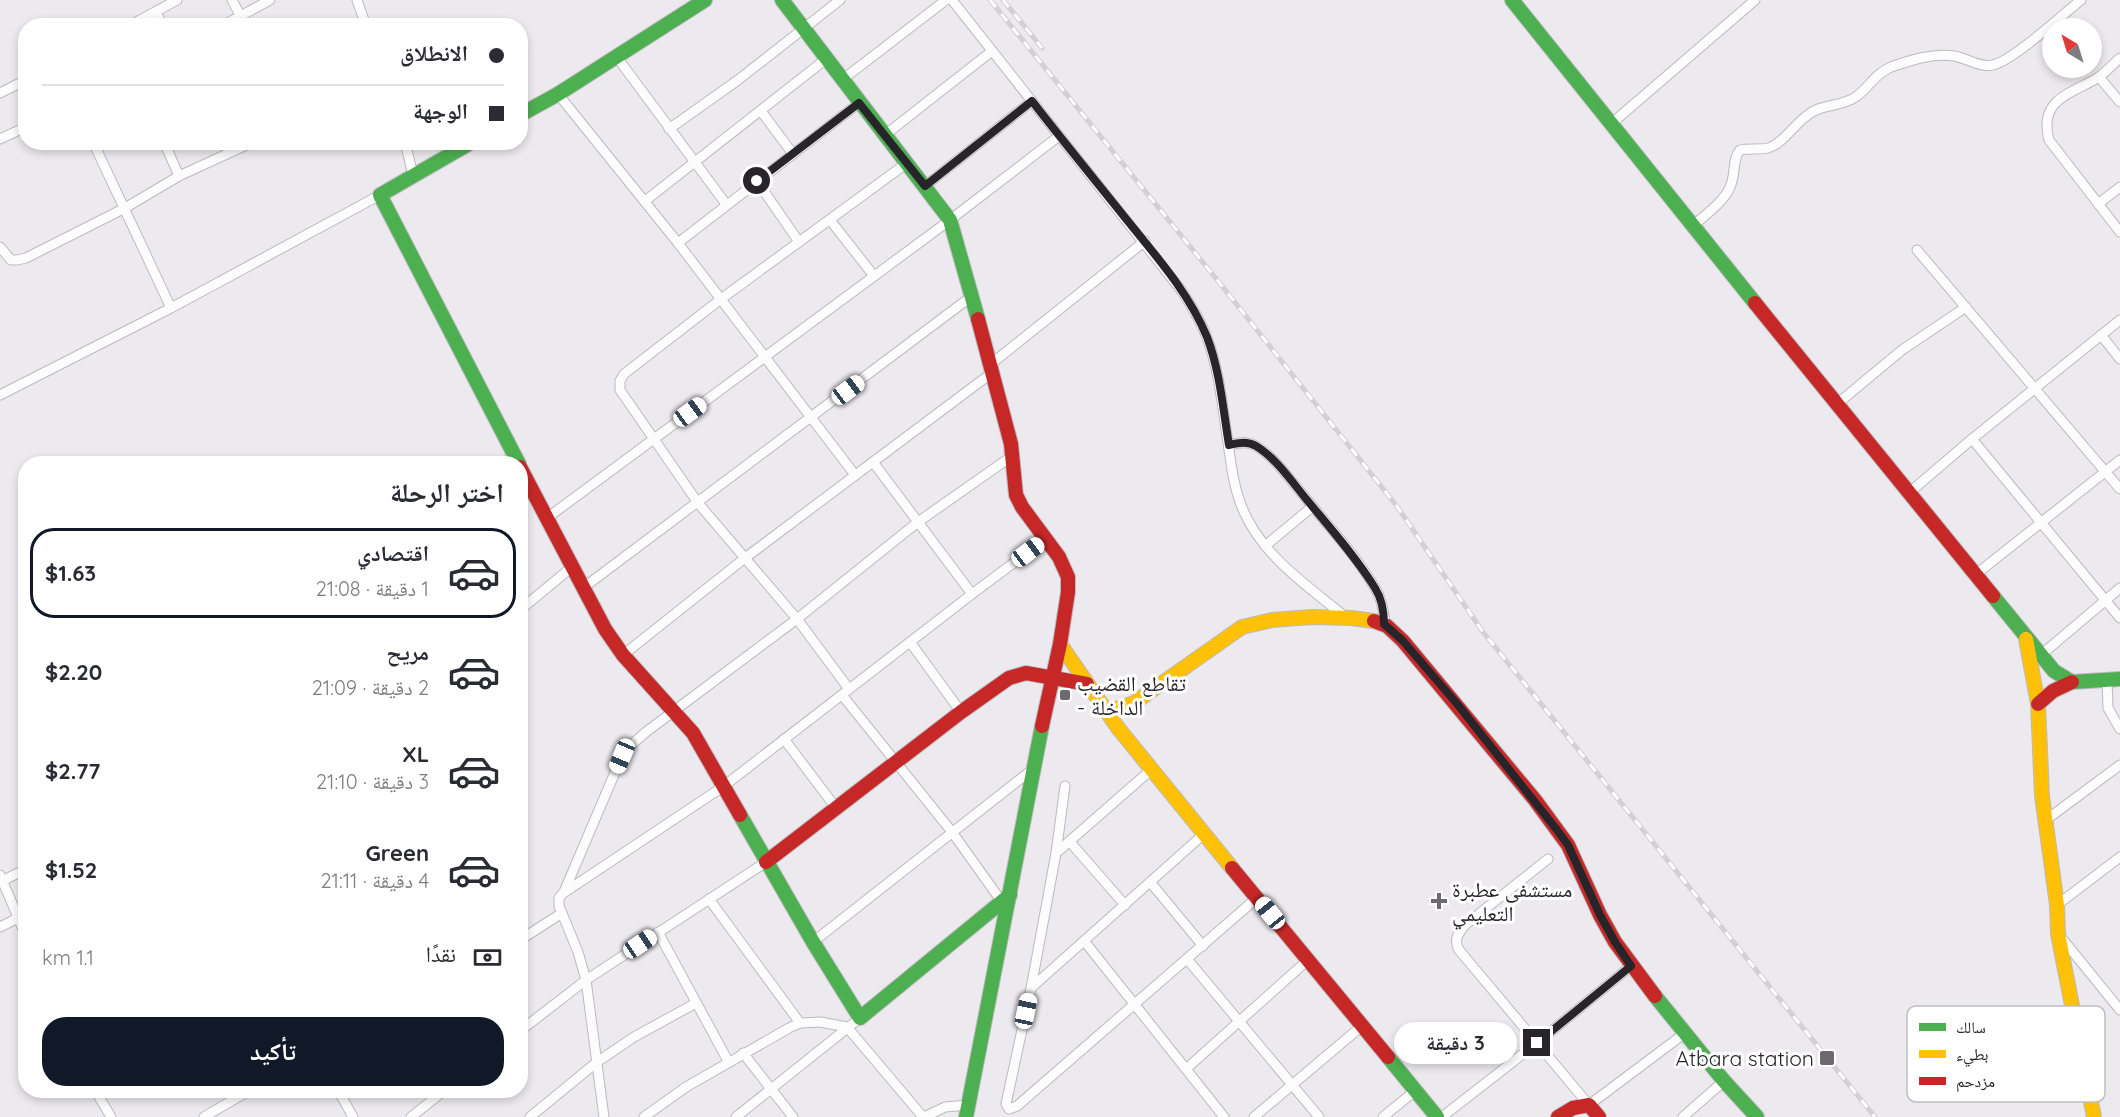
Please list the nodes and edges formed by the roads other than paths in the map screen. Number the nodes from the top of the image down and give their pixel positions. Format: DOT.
graph roads {
  1 [pos="177,0"];
  2 [pos="232,0"];
  3 [pos="270,0"];
  4 [pos="357,0"];
  5 [pos="705,0"];
  6 [pos="782,0"];
  7 [pos="840,0"];
  8 [pos="946,0"];
  9 [pos="952,0"];
  10 [pos="1512,0"];
  11 [pos="1755,0"];
  12 [pos="2081,0"];
  13 [pos="156,12"];
  14 [pos="241,15"];
  15 [pos="144,18"];
  16 [pos="159,18"];
  17 [pos="236,18"];
  18 [pos="242,18"];
  19 [pos="363,18"];
  20 [pos="804,29"];
  21 [pos="992,51"];
  22 [pos="616,56"];
  23 [pos="2120,58"];
  24 [pos="826,59"];
  25 [pos="2102,74"];
  26 [pos="2097,78"];
  27 [pos="2100,78"];
  28 [pos="842,80"];
  29 [pos="18,84"];
  30 [pos="0,93"];
  31 [pos="558,94"];
  32 [pos="1032,101"];
  33 [pos="2120,102"];
  34 [pos="859,103"];
  35 [pos="528,111"];
  36 [pos="761,111"];
  37 [pos="1611,124"];
  38 [pos="669,129"];
  39 [pos="18,131"];
  40 [pos="885,135"];
  41 [pos="1059,136"];
  42 [pos="0,139"];
  43 [pos="97,150"];
  44 [pos="168,150"];
  45 [pos="228,150"];
  46 [pos="407,150"];
  47 [pos="458,150"];
  48 [pos="793,154"];
  49 [pos="694,162"];
  50 [pos="907,163"];
  51 [pos="413,175"];
  52 [pos="179,176"];
  53 [pos="757,181"];
  54 [pos="925,186"];
  55 [pos="2120,187"];
  56 [pos="380,195"];
  57 [pos="645,201"];
  58 [pos="726,204"];
  59 [pos="2098,204"];
  60 [pos="125,208"];
  61 [pos="830,220"];
  62 [pos="950,220"];
  63 [pos="1693,226"];
  64 [pos="2120,232"];
  65 [pos="1144,241"];
  66 [pos="800,242"];
  67 [pos="678,243"];
  68 [pos="0,246"];
  69 [pos="1917,250"];
  70 [pos="874,276"];
  71 [pos="972,296"];
  72 [pos="722,299"];
  73 [pos="1966,307"];
  74 [pos="171,308"];
  75 [pos="2120,320"];
  76 [pos="2101,335"];
  77 [pos="766,357"];
  78 [pos="2120,359"];
  79 [pos="992,368"];
  80 [pos="2036,389"];
  81 [pos="0,395"];
  82 [pos="1837,404"];
  83 [pos="812,416"];
  84 [pos="1972,439"];
  85 [pos="652,440"];
  86 [pos="1229,445"];
  87 [pos="515,456"];
  88 [pos="1012,456"];
  89 [pos="2120,460"];
  90 [pos="873,462"];
  91 [pos="2106,471"];
  92 [pos="855,475"];
  93 [pos="528,481"];
  94 [pos="2120,489"];
  95 [pos="1910,492"];
  96 [pos="698,503"];
  97 [pos="1312,507"];
  98 [pos="547,518"];
  99 [pos="918,522"];
  100 [pos="2040,522"];
  101 [pos="1047,538"];
  102 [pos="1265,546"];
  103 [pos="745,558"];
  104 [pos="572,567"];
  105 [pos="1975,575"];
  106 [pos="583,588"];
  107 [pos="2120,588"];
  108 [pos="972,594"];
  109 [pos="2105,600"];
  110 [pos="528,603"];
  111 [pos="1344,616"];
  112 [pos="2120,618"];
  113 [pos="797,620"];
  114 [pos="1384,624"];
  115 [pos="2025,637"];
  116 [pos="910,642"];
  117 [pos="1060,644"];
  118 [pos="623,655"];
  119 [pos="2041,655"];
  120 [pos="1052,678"];
  121 [pos="2116,680"];
  122 [pos="2072,682"];
  123 [pos="1086,684"];
  124 [pos="845,692"];
  125 [pos="1134,703"];
  126 [pos="2038,704"];
  127 [pos="675,711"];
  128 [pos="961,711"];
  129 [pos="1107,712"];
  130 [pos="1118,728"];
  131 [pos="2120,729"];
  132 [pos="784,739"];
  133 [pos="896,762"];
  134 [pos="2119,767"];
  135 [pos="1033,768"];
  136 [pos="1152,769"];
  137 [pos="724,786"];
  138 [pos="1065,786"];
  139 [pos="836,808"];
  140 [pos="2046,820"];
  141 [pos="952,832"];
  142 [pos="1205,833"];
  143 [pos="1070,842"];
  144 [pos="1056,853"];
  145 [pos="2120,857"];
  146 [pos="1548,859"];
  147 [pos="766,862"];
  148 [pos="18,872"];
  149 [pos="1,878"];
  150 [pos="1150,883"];
  151 [pos="564,892"];
  152 [pos="1258,897"];
  153 [pos="1006,898"];
  154 [pos="710,899"];
  155 [pos="1125,905"];
  156 [pos="2057,905"];
  157 [pos="562,913"];
  158 [pos="18,918"];
  159 [pos="0,927"];
  160 [pos="658,932"];
  161 [pos="2058,934"];
  162 [pos="528,935"];
  163 [pos="813,942"];
  164 [pos="1084,942"];
  165 [pos="1203,946"];
  166 [pos="1188,959"];
  167 [pos="1309,959"];
  168 [pos="1631,966"];
  169 [pos="586,980"];
  170 [pos="1031,988"];
  171 [pos="696,1003"];
  172 [pos="1135,1005"];
  173 [pos="2072,1006"];
  174 [pos="2120,1010"];
  175 [pos="860,1018"];
  176 [pos="1239,1021"];
  177 [pos="800,1023"];
  178 [pos="528,1025"];
  179 [pos="1363,1025"];
  180 [pos="848,1028"];
  181 [pos="1685,1033"];
  182 [pos="1537,1043"];
  183 [pos="743,1053"];
  184 [pos="728,1061"];
  185 [pos="597,1062"];
  186 [pos="1186,1069"];
  187 [pos="1724,1081"];
  188 [pos="1292,1085"];
  189 [pos="771,1088"];
  190 [pos="1416,1090"];
  191 [pos="100,1098"];
  192 [pos="236,1098"];
  193 [pos="342,1098"];
  194 [pos="435,1098"];
  195 [pos="2091,1102"];
  196 [pos="1589,1105"];
  197 [pos="967,1111"];
  198 [pos="111,1117"];
  199 [pos="204,1117"];
  200 [pos="353,1117"];
  201 [pos="411,1117"];
  202 [pos="530,1117"];
  203 [pos="604,1117"];
  204 [pos="644,1117"];
  205 [pos="736,1117"];
  206 [pos="793,1117"];
  207 [pos="924,1117"];
  208 [pos="1224,1117"];
  209 [pos="1254,1117"];
  210 [pos="1319,1117"];
  211 [pos="1383,1117"];
  212 [pos="1437,1117"];
  213 [pos="1442,1117"];
  214 [pos="1558,1117"];
  215 [pos="1599,1117"];
  216 [pos="1683,1117"];
  217 [pos="1756,1117"];
  218 [pos="2094,1117"];
  1 -- 13 [label="street"];
  2 -- 14 [label="street"];
  3 -- 14 [label="street"];
  4 -- 19 [label="street"];
  5 -- 22 [label="street"];
  6 -- 20 [label="street"];
  7 -- 20 [label="street"];
  8 -- 28 [label="street"];
  9 -- 21 [label="street"];
  10 -- 37 [label="street"];
  11 -- 37 [label="street"];
  12 -- 63 [label="street"];
  13 -- 15 [label="street"];
  13 -- 16 [label="street"];
  14 -- 17 [label="street"];
  14 -- 18 [label="street"];
  20 -- 24 [label="street"];
  20 -- 38 [label="street"];
  21 -- 32 [label="street"];
  21 -- 40 [label="street"];
  22 -- 31 [label="street"];
  22 -- 38 [label="street"];
  23 -- 25 [label="street"];
  24 -- 28 [label="street"];
  24 -- 36 [label="street"];
  26 -- 59 [label="street"];
  27 -- 33 [label="street"];
  28 -- 34 [label="street"];
  29 -- 30 [label="street"];
  31 -- 35 [label="street"];
  31 -- 57 [label="street"];
  32 -- 41 [label="street"];
  32 -- 54 [label="street"];
  34 -- 40 [label="street"];
  34 -- 48 [label="street"];
  36 -- 48 [label="street"];
  36 -- 49 [label="street"];
  37 -- 63 [label="street"];
  38 -- 49 [label="street"];
  39 -- 42 [label="street"];
  40 -- 50 [label="street"];
  41 -- 62 [label="street"];
  41 -- 65 [label="street"];
  43 -- 60 [label="street"];
  44 -- 52 [label="street"];
  45 -- 52 [label="street"];
  46 -- 51 [label="street"];
  47 -- 51 [label="street"];
  48 -- 53 [label="street"];
  49 -- 57 [label="street"];
  49 -- 58 [label="street"];
  50 -- 54 [label="street"];
  50 -- 61 [label="street"];
  51 -- 56 [label="street"];
  52 -- 60 [label="street"];
  53 -- 58 [label="street"];
  53 -- 66 [label="street"];
  54 -- 62 [label="street"];
  55 -- 59 [label="street"];
  56 -- 74 [label="street"];
  56 -- 87 [label="street"];
  57 -- 67 [label="street"];
  58 -- 67 [label="street"];
  59 -- 64 [label="street"];
  60 -- 68 [label="street"];
  60 -- 74 [label="street"];
  61 -- 66 [label="street"];
  61 -- 70 [label="street"];
  62 -- 70 [label="street"];
  62 -- 71 [label="street"];
  63 -- 82 [label="street"];
  65 -- 79 [label="street"];
  65 -- 86 [label="street"];
  66 -- 72 [label="street"];
  67 -- 72 [label="street"];
  69 -- 73 [label="street"];
  70 -- 77 [label="street"];
  71 -- 79 [label="street"];
  71 -- 83 [label="street"];
  72 -- 77 [label="street"];
  72 -- 85 [label="street"];
  73 -- 80 [label="street"];
  73 -- 82 [label="street"];
  74 -- 81 [label="street"];
  75 -- 76 [label="street"];
  76 -- 78 [label="street"];
  76 -- 80 [label="street"];
  77 -- 83 [label="street"];
  77 -- 85 [label="street"];
  79 -- 88 [label="street"];
  79 -- 90 [label="street"];
  80 -- 84 [label="street"];
  80 -- 91 [label="street"];
  82 -- 95 [label="street"];
  83 -- 92 [label="street"];
  83 -- 96 [label="street"];
  84 -- 95 [label="street"];
  84 -- 100 [label="street"];
  85 -- 96 [label="street"];
  85 -- 98 [label="street"];
  86 -- 97 [label="street"];
  86 -- 102 [label="street"];
  88 -- 99 [label="street"];
  88 -- 101 [label="street"];
  89 -- 91 [label="street"];
  90 -- 92 [label="street"];
  90 -- 99 [label="street"];
  91 -- 94 [label="street"];
  91 -- 100 [label="street"];
  92 -- 103 [label="street"];
  93 -- 98 [label="street"];
  95 -- 105 [label="street"];
  96 -- 103 [label="street"];
  96 -- 106 [label="street"];
  97 -- 102 [label="street"];
  97 -- 114 [label="street"];
  98 -- 104 [label="street"];
  99 -- 108 [label="street"];
  99 -- 113 [label="street"];
  100 -- 105 [label="street"];
  100 -- 109 [label="street"];
  101 -- 108 [label="street"];
  101 -- 117 [label="street"];
  102 -- 111 [label="street"];
  103 -- 113 [label="street"];
  103 -- 118 [label="street"];
  104 -- 106 [label="street"];
  104 -- 110 [label="street"];
  105 -- 115 [label="street"];
  106 -- 118 [label="street"];
  107 -- 109 [label="street"];
  108 -- 116 [label="street"];
  109 -- 112 [label="street"];
  109 -- 119 [label="street"];
  111 -- 114 [label="street"];
  111 -- 125 [label="street"];
  113 -- 124 [label="street"];
  113 -- 127 [label="street"];
  114 -- 168 [label="street"];
  115 -- 119 [label="street"];
  115 -- 126 [label="street"];
  116 -- 124 [label="street"];
  116 -- 128 [label="street"];
  117 -- 120 [label="street"];
  117 -- 123 [label="street"];
  118 -- 127 [label="street"];
  119 -- 122 [label="street"];
  120 -- 123 [label="street"];
  120 -- 128 [label="street"];
  120 -- 135 [label="street"];
  121 -- 122 [label="street"];
  121 -- 131 [label="street"];
  122 -- 126 [label="street"];
  123 -- 129 [label="street"];
  124 -- 132 [label="street"];
  124 -- 133 [label="street"];
  125 -- 129 [label="street"];
  125 -- 130 [label="street"];
  126 -- 140 [label="street"];
  127 -- 137 [label="street"];
  127 -- 151 [label="street"];
  128 -- 133 [label="street"];
  129 -- 130 [label="street"];
  130 -- 136 [label="street"];
  132 -- 137 [label="street"];
  132 -- 139 [label="street"];
  133 -- 139 [label="street"];
  133 -- 141 [label="street"];
  134 -- 140 [label="street"];
  135 -- 141 [label="street"];
  135 -- 153 [label="street"];
  136 -- 142 [label="street"];
  136 -- 143 [label="street"];
  137 -- 147 [label="street"];
  137 -- 151 [label="street"];
  138 -- 144 [label="street"];
  139 -- 147 [label="street"];
  140 -- 156 [label="street"];
  141 -- 153 [label="street"];
  141 -- 163 [label="street"];
  142 -- 150 [label="street"];
  142 -- 152 [label="street"];
  143 -- 144 [label="street"];
  143 -- 155 [label="street"];
  144 -- 170 [label="street"];
  145 -- 156 [label="street"];
  146 -- 182 [label="street"];
  147 -- 154 [label="street"];
  147 -- 163 [label="street"];
  148 -- 149 [label="street"];
  149 -- 158 [label="street"];
  150 -- 155 [label="street"];
  150 -- 165 [label="street"];
  151 -- 157 [label="street"];
  152 -- 165 [label="street"];
  152 -- 167 [label="street"];
  153 -- 175 [label="street"];
  153 -- 197 [label="street"];
  154 -- 160 [label="street"];
  154 -- 177 [label="street"];
  155 -- 164 [label="street"];
  156 -- 161 [label="street"];
  157 -- 162 [label="street"];
  157 -- 169 [label="street"];
  158 -- 159 [label="street"];
  160 -- 169 [label="street"];
  160 -- 171 [label="street"];
  161 -- 173 [label="street"];
  161 -- 174 [label="street"];
  163 -- 175 [label="street"];
  164 -- 170 [label="street"];
  164 -- 172 [label="street"];
  165 -- 166 [label="street"];
  166 -- 172 [label="street"];
  166 -- 176 [label="street"];
  167 -- 176 [label="street"];
  167 -- 179 [label="street"];
  168 -- 181 [label="street"];
  168 -- 182 [label="street"];
  169 -- 178 [label="street"];
  169 -- 185 [label="street"];
  170 -- 172 [label="street"];
  171 -- 184 [label="street"];
  171 -- 185 [label="street"];
  172 -- 186 [label="street"];
  175 -- 180 [label="street"];
  176 -- 186 [label="street"];
  176 -- 188 [label="street"];
  177 -- 180 [label="street"];
  177 -- 183 [label="street"];
  179 -- 188 [label="street"];
  179 -- 190 [label="street"];
  180 -- 189 [label="street"];
  180 -- 207 [label="street"];
  181 -- 187 [label="street"];
  181 -- 196 [label="street"];
  182 -- 196 [label="street"];
  182 -- 213 [label="street"];
  183 -- 184 [label="street"];
  183 -- 189 [label="street"];
  184 -- 204 [label="street"];
  185 -- 202 [label="street"];
  185 -- 203 [label="street"];
  186 -- 208 [label="street"];
  187 -- 216 [label="street"];
  187 -- 217 [label="street"];
  188 -- 209 [label="street"];
  188 -- 210 [label="street"];
  189 -- 205 [label="street"];
  189 -- 206 [label="street"];
  190 -- 211 [label="street"];
  190 -- 212 [label="street"];
  191 -- 198 [label="street"];
  192 -- 199 [label="street"];
  193 -- 200 [label="street"];
  194 -- 201 [label="street"];
  195 -- 218 [label="street"];
  196 -- 214 [label="street"];
  196 -- 215 [label="street"];
  197 -- 207 [label="street"];
}
